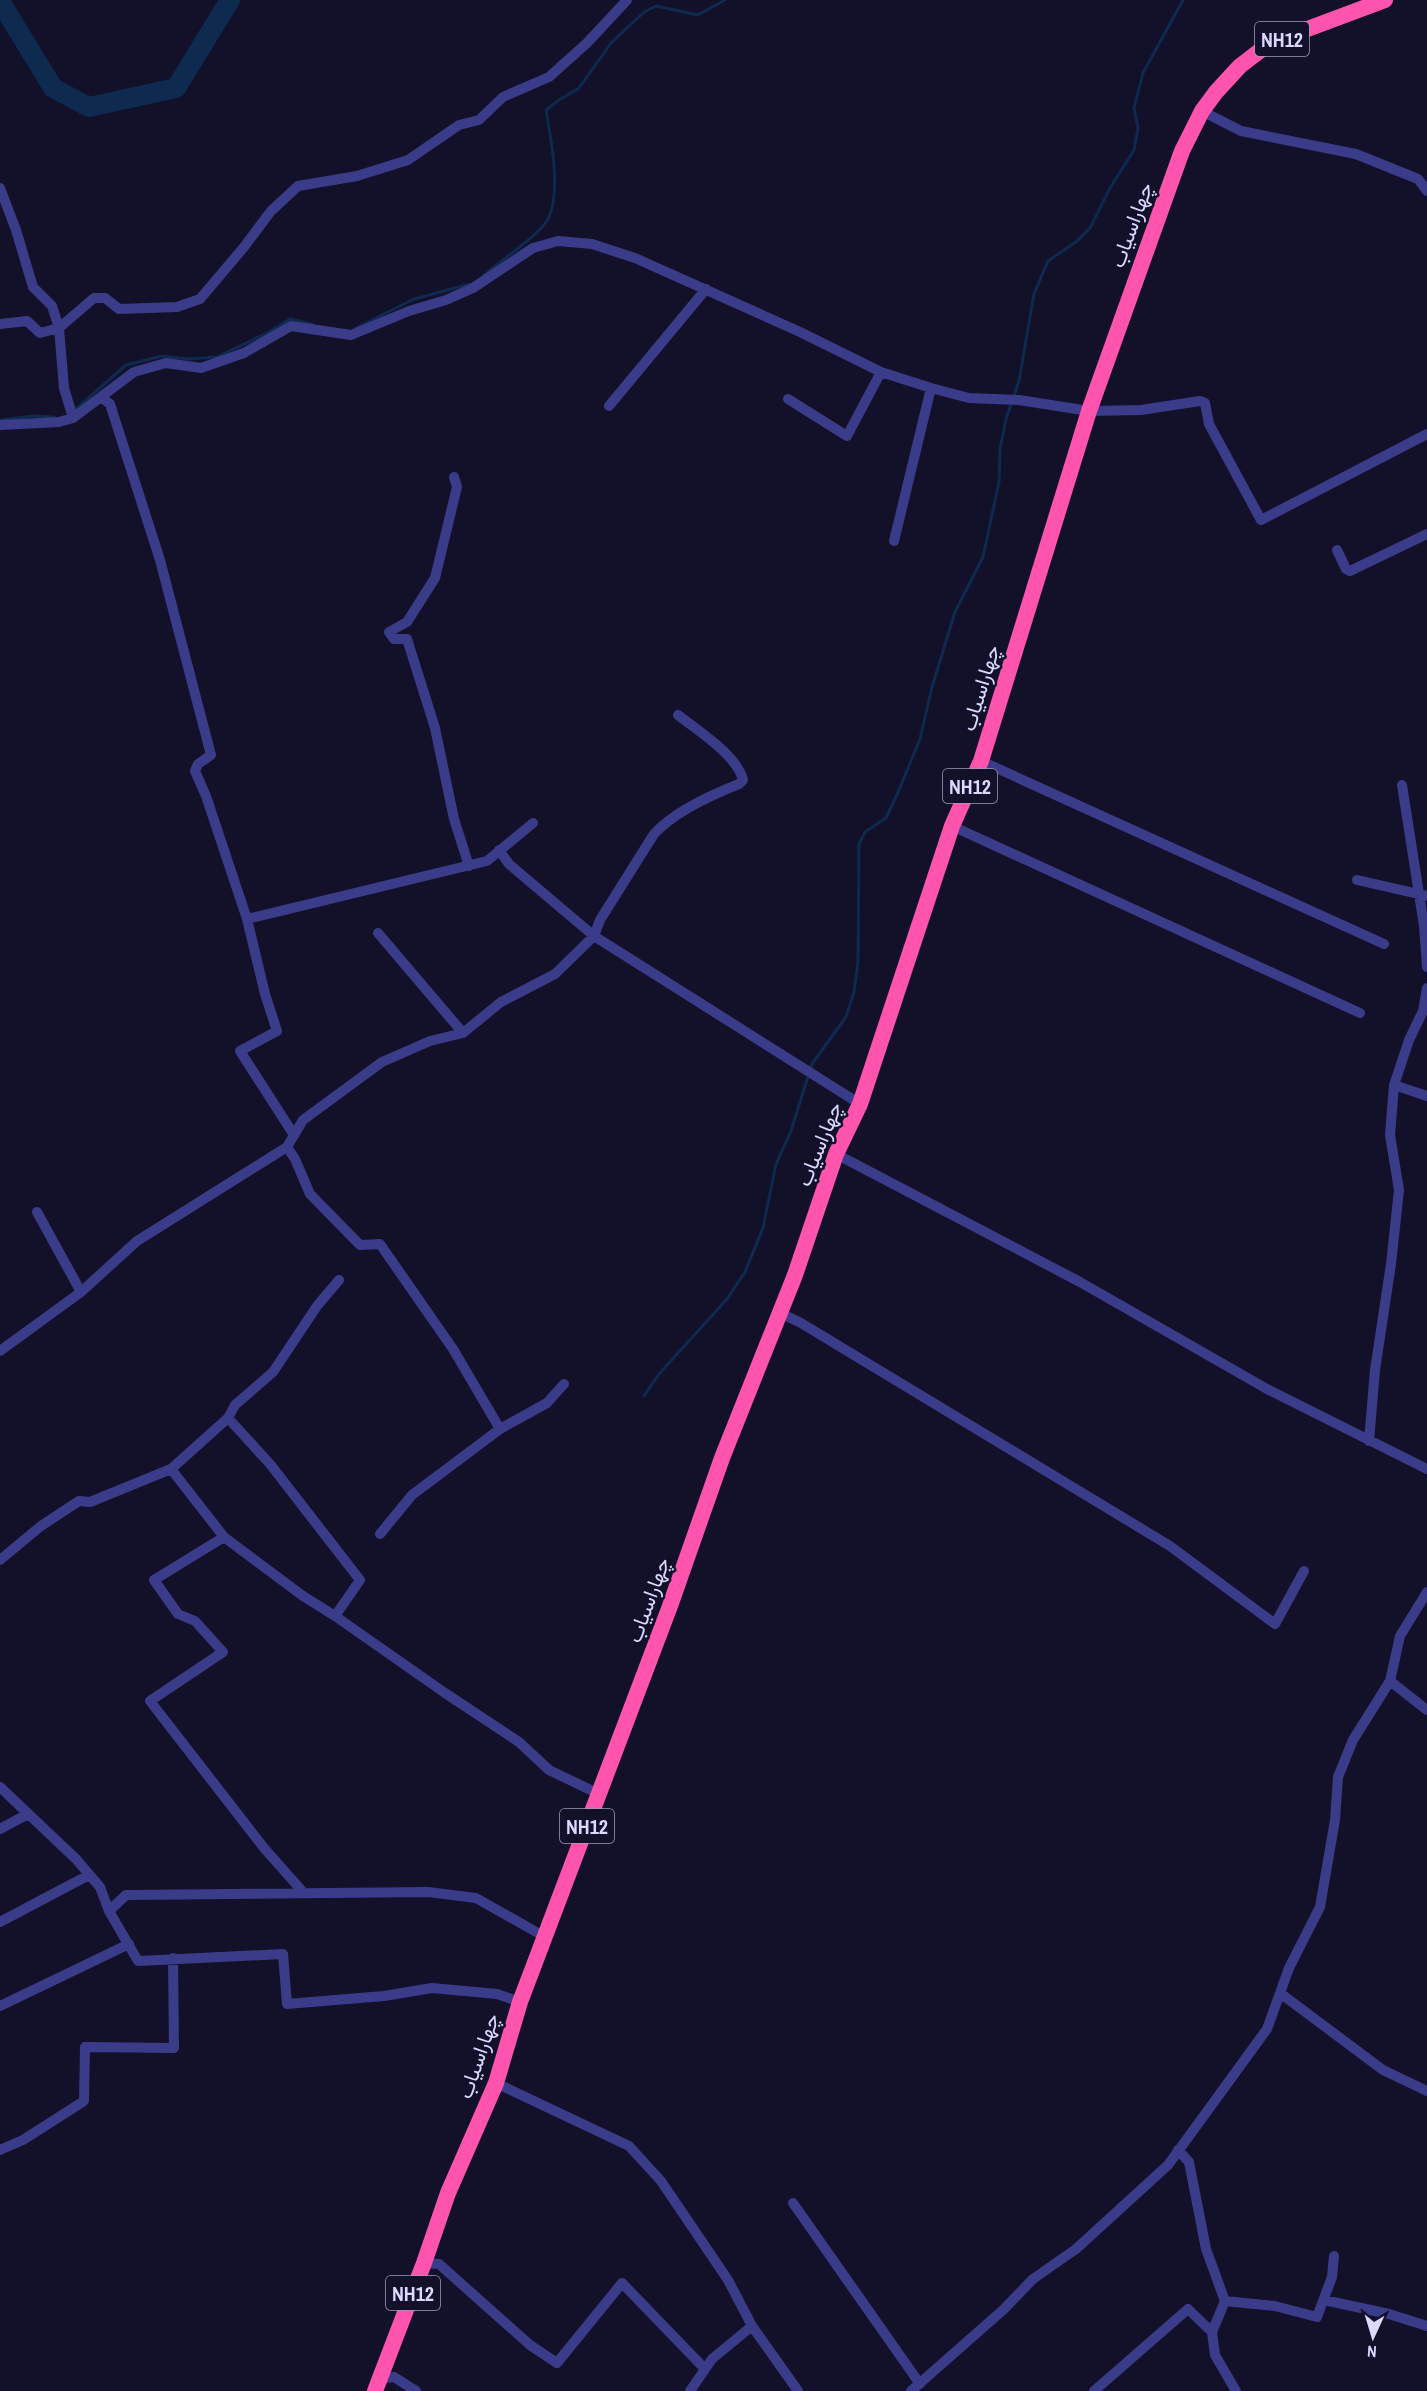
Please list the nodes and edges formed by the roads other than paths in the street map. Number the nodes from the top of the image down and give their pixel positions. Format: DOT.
graph roads {
  1 [pos="627,0"];
  2 [pos="1385,0"];
  3 [pos="1202,111"];
  4 [pos="0,188"];
  5 [pos="1427,191"];
  6 [pos="706,289"];
  7 [pos="0,324"];
  8 [pos="59,328"];
  9 [pos="881,372"];
  10 [pos="932,388"];
  11 [pos="101,397"];
  12 [pos="788,399"];
  13 [pos="609,406"];
  14 [pos="1089,411"];
  15 [pos="73,418"];
  16 [pos="0,426"];
  17 [pos="1427,434"];
  18 [pos="453,477"];
  19 [pos="1427,534"];
  20 [pos="894,541"];
  21 [pos="1336,550"];
  22 [pos="678,716"];
  23 [pos="981,761"];
  24 [pos="1402,785"];
  25 [pos="533,823"];
  26 [pos="952,825"];
  27 [pos="499,850"];
  28 [pos="469,866"];
  29 [pos="1357,880"];
  30 [pos="1423,895"];
  31 [pos="247,919"];
  32 [pos="378,933"];
  33 [pos="594,936"];
  34 [pos="1384,944"];
  35 [pos="1427,967"];
  36 [pos="1427,988"];
  37 [pos="1360,1013"];
  38 [pos="463,1033"];
  39 [pos="1394,1085"];
  40 [pos="1427,1096"];
  41 [pos="860,1104"];
  42 [pos="294,1135"];
  43 [pos="287,1147"];
  44 [pos="836,1155"];
  45 [pos="37,1212"];
  46 [pos="339,1280"];
  47 [pos="81,1292"];
  48 [pos="780,1313"];
  49 [pos="0,1352"];
  50 [pos="564,1384"];
  51 [pos="228,1418"];
  52 [pos="500,1429"];
  53 [pos="1369,1441"];
  54 [pos="171,1469"];
  55 [pos="1427,1469"];
  56 [pos="380,1534"];
  57 [pos="224,1537"];
  58 [pos="0,1560"];
  59 [pos="1304,1571"];
  60 [pos="1427,1592"];
  61 [pos="335,1616"];
  62 [pos="1390,1681"];
  63 [pos="1427,1710"];
  64 [pos="0,1787"];
  65 [pos="599,1794"];
  66 [pos="28,1814"];
  67 [pos="0,1829"];
  68 [pos="90,1875"];
  69 [pos="303,1892"];
  70 [pos="109,1911"];
  71 [pos="0,1922"];
  72 [pos="545,1937"];
  73 [pos="129,1944"];
  74 [pos="173,1958"];
  75 [pos="1280,1993"];
  76 [pos="520,2002"];
  77 [pos="0,2006"];
  78 [pos="496,2083"];
  79 [pos="1427,2091"];
  80 [pos="0,2150"];
  81 [pos="1178,2150"];
  82 [pos="793,2203"];
  83 [pos="1334,2256"];
  84 [pos="424,2263"];
  85 [pos="1324,2300"];
  86 [pos="1225,2301"];
  87 [pos="752,2326"];
  88 [pos="1427,2326"];
  89 [pos="1212,2332"];
  90 [pos="705,2369"];
  91 [pos="377,2385"];
  92 [pos="915,2387"];
  93 [pos="416,2391"];
  94 [pos="690,2391"];
  95 [pos="798,2391"];
  96 [pos="1094,2391"];
  97 [pos="1236,2391"];
  1 -- 8 [label="street"];
  2 -- 3 [label="highway, چهاراسیاب / NH12"];
  3 -- 5 [label="street"];
  3 -- 14 [label="highway, چهاراسیاب / NH12"];
  4 -- 8 [label="street"];
  6 -- 9 [label="street"];
  6 -- 11 [label="street"];
  6 -- 13 [label="street"];
  7 -- 8 [label="street"];
  8 -- 15 [label="street"];
  9 -- 10 [label="street"];
  9 -- 12 [label="street"];
  10 -- 14 [label="street"];
  10 -- 20 [label="street"];
  11 -- 15 [label="street"];
  11 -- 31 [label="street"];
  14 -- 17 [label="street"];
  14 -- 23 [label="highway, چهاراسیاب / NH12"];
  15 -- 16 [label="street"];
  18 -- 28 [label="street"];
  19 -- 21 [label="street"];
  22 -- 33 [label="street"];
  23 -- 26 [label="highway, چهاراسیاب / NH12"];
  23 -- 34 [label="street"];
  24 -- 30 [label="street"];
  25 -- 27 [label="street"];
  26 -- 37 [label="street"];
  26 -- 41 [label="highway, چهاراسیاب / NH12"];
  27 -- 28 [label="street"];
  27 -- 33 [label="street"];
  28 -- 31 [label="street"];
  29 -- 30 [label="street"];
  30 -- 35 [label="street"];
  31 -- 42 [label="street"];
  32 -- 38 [label="street"];
  33 -- 38 [label="street"];
  33 -- 41 [label="street"];
  36 -- 39 [label="street"];
  38 -- 42 [label="street"];
  39 -- 40 [label="street"];
  39 -- 53 [label="street"];
  41 -- 44 [label="highway, چهاراسیاب / NH12"];
  42 -- 43 [label="street"];
  43 -- 47 [label="street"];
  43 -- 52 [label="street"];
  44 -- 48 [label="highway, چهاراسیاب / NH12"];
  44 -- 53 [label="street"];
  45 -- 47 [label="street"];
  46 -- 51 [label="street"];
  47 -- 49 [label="street"];
  48 -- 59 [label="street"];
  48 -- 65 [label="highway, چهاراسیاب / NH12"];
  50 -- 52 [label="street"];
  51 -- 54 [label="street"];
  51 -- 61 [label="street"];
  52 -- 56 [label="street"];
  53 -- 55 [label="street"];
  54 -- 57 [label="street"];
  54 -- 58 [label="street"];
  57 -- 61 [label="street"];
  57 -- 69 [label="street"];
  60 -- 62 [label="street"];
  61 -- 65 [label="street"];
  62 -- 63 [label="street"];
  62 -- 75 [label="street"];
  64 -- 66 [label="street"];
  65 -- 72 [label="highway, چهاراسیاب / NH12"];
  66 -- 67 [label="street"];
  66 -- 68 [label="street"];
  68 -- 70 [label="street"];
  68 -- 71 [label="street"];
  69 -- 70 [label="street"];
  69 -- 72 [label="street"];
  70 -- 73 [label="street"];
  72 -- 76 [label="highway, چهاراسیاب / NH12"];
  73 -- 74 [label="street"];
  73 -- 77 [label="street"];
  74 -- 76 [label="street"];
  74 -- 80 [label="street"];
  75 -- 79 [label="street"];
  75 -- 81 [label="street"];
  76 -- 78 [label="highway, چهاراسیاب / NH12"];
  78 -- 84 [label="highway, چهاراسیاب / NH12"];
  78 -- 87 [label="street"];
  81 -- 86 [label="street"];
  81 -- 92 [label="street"];
  82 -- 92 [label="street"];
  83 -- 85 [label="street"];
  84 -- 90 [label="street"];
  84 -- 91 [label="highway, چهاراسیاب / NH12"];
  85 -- 86 [label="street"];
  85 -- 88 [label="street"];
  86 -- 89 [label="street"];
  87 -- 90 [label="street"];
  87 -- 95 [label="street"];
  89 -- 96 [label="street"];
  89 -- 97 [label="street"];
  90 -- 94 [label="street"];
  91 -- 93 [label="street"];
}
